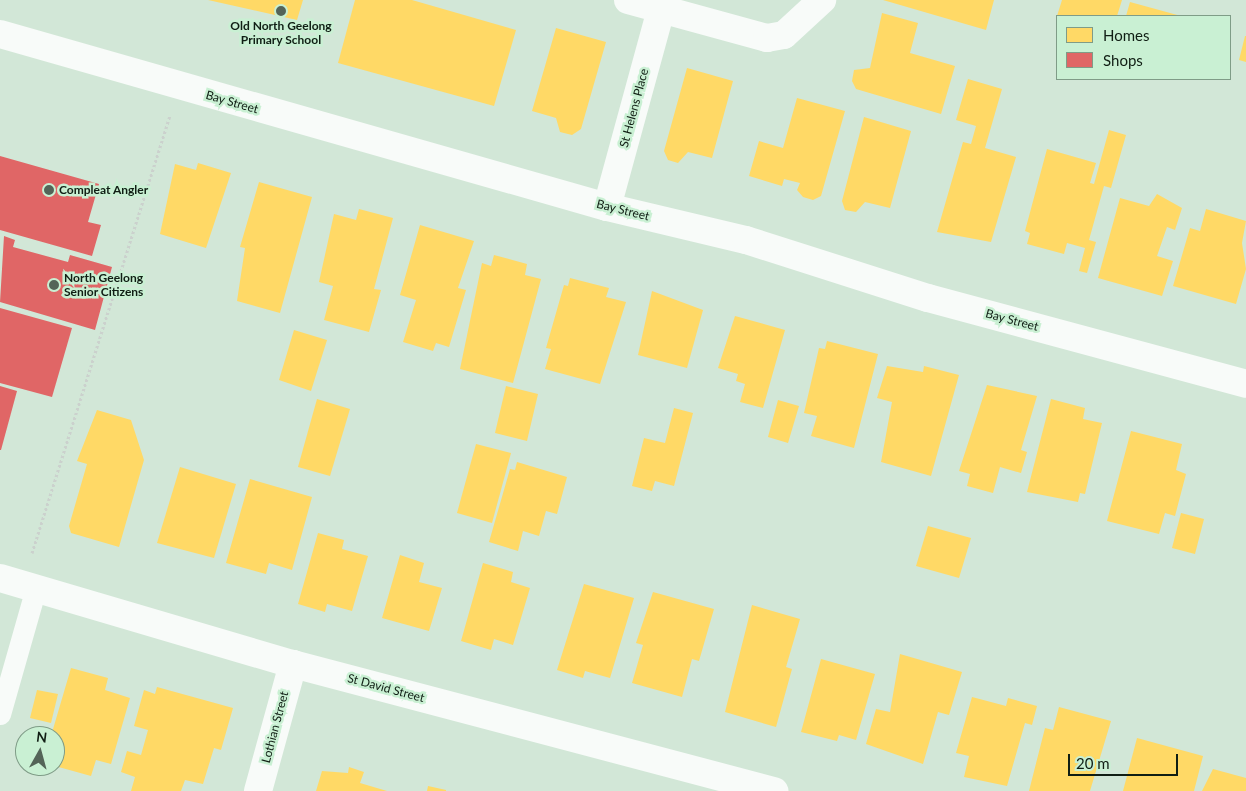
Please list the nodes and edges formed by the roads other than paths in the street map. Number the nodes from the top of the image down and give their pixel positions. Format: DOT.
graph roads {
  1 [pos="628,0"];
  2 [pos="822,0"];
  3 [pos="661,10"];
  4 [pos="0,34"];
  5 [pos="607,207"];
  6 [pos="1246,384"];
  7 [pos="19,583"];
  8 [pos="293,664"];
  9 [pos="0,714"];
  10 [pos="258,791"];
  11 [pos="774,791"];
  1 -- 3 [label="street"];
  2 -- 3 [label="street"];
  3 -- 5 [label="street, St Helens Place"];
  4 -- 5 [label="street, Bay Street"];
  5 -- 6 [label="street, Bay Street"];
  7 -- 8 [label="street, St David Street"];
  7 -- 9 [label="lane"];
  8 -- 10 [label="street, Lothian Street"];
  8 -- 11 [label="street, St David Street"];
}
